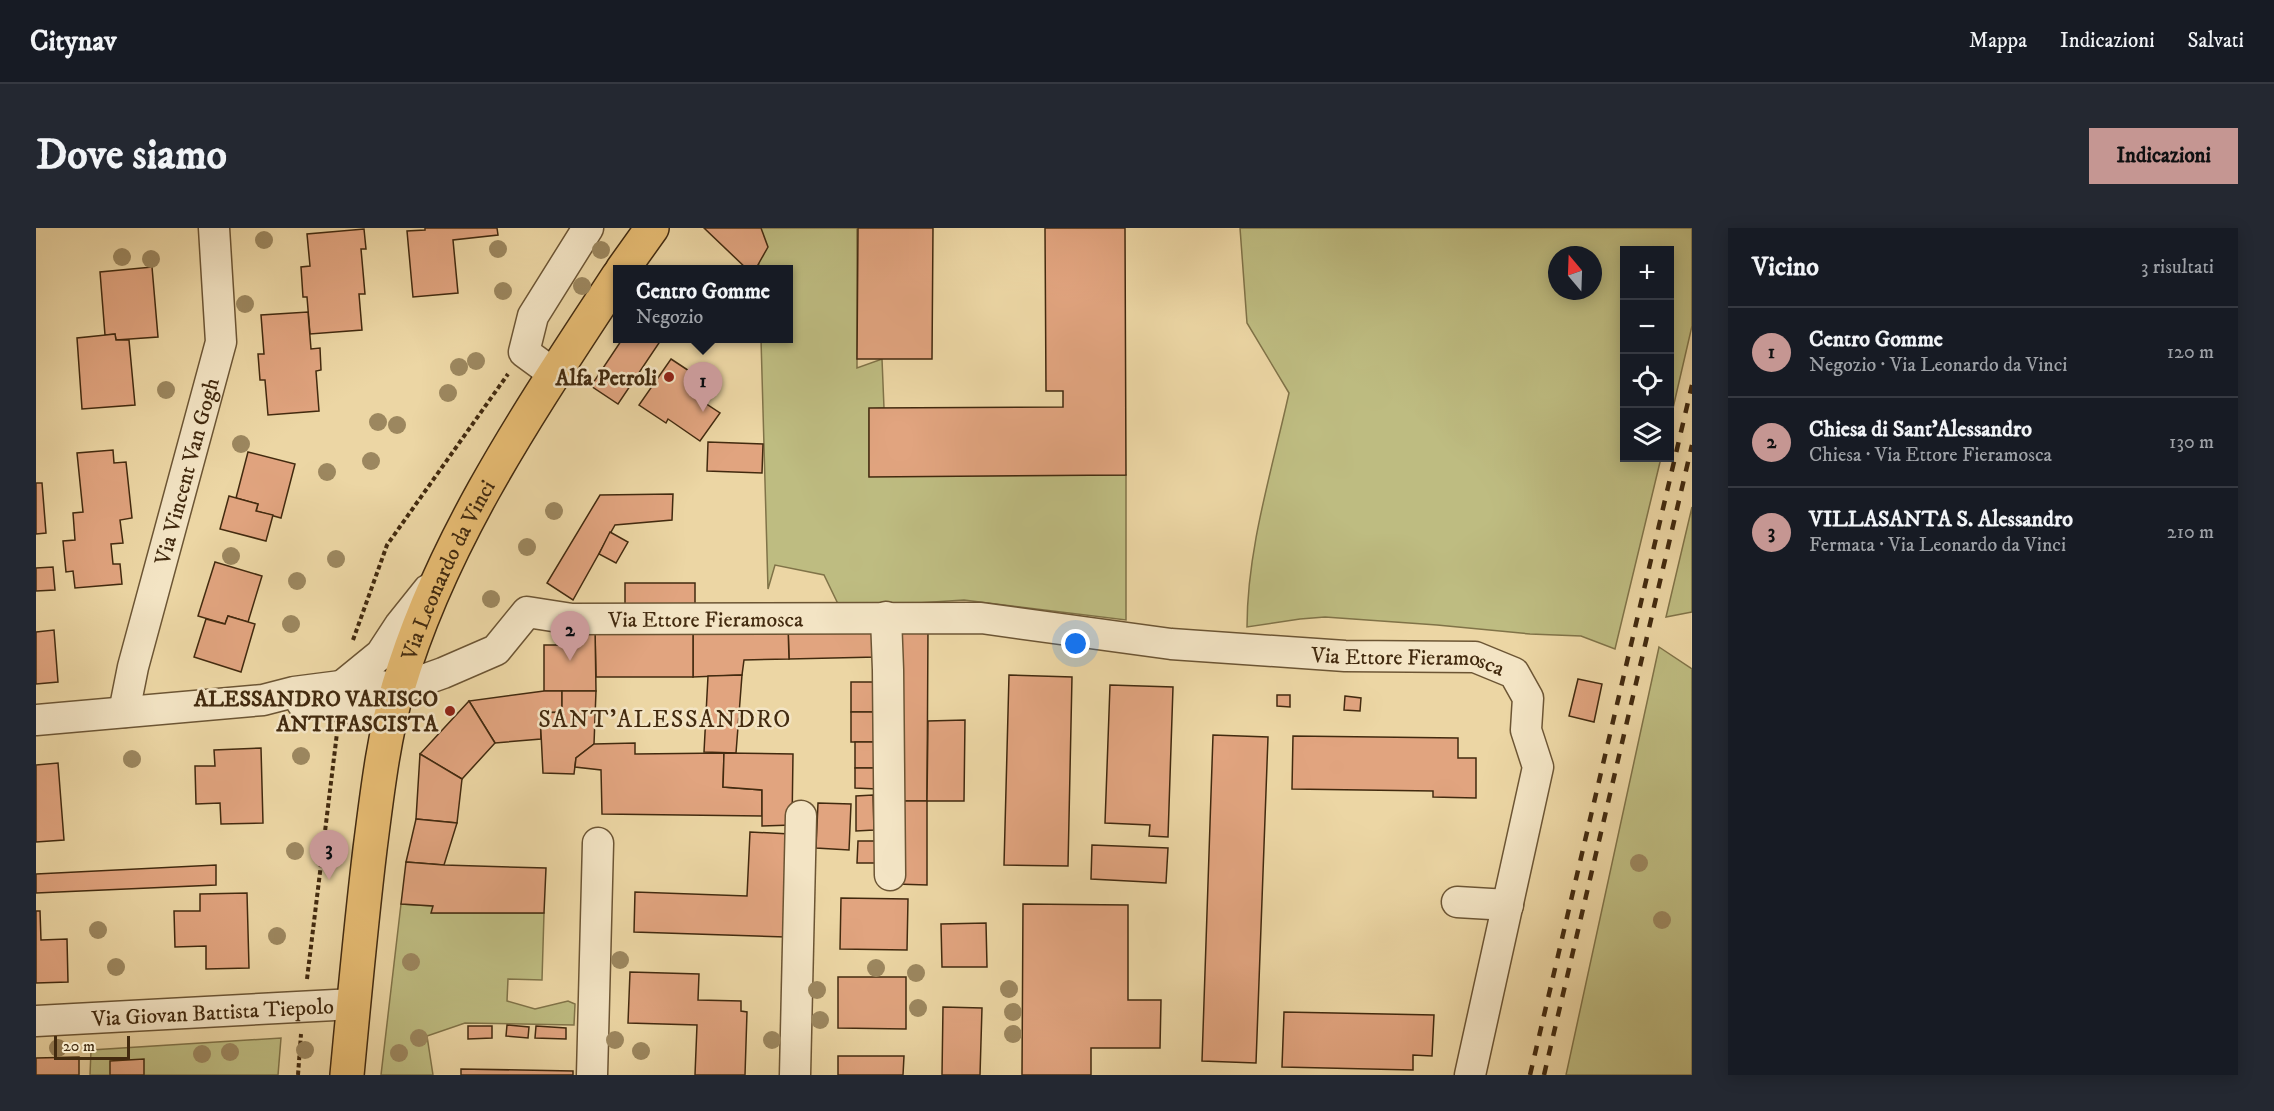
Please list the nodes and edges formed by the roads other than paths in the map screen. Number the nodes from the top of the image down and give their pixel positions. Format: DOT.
graph roads {
  1 [pos="214,228"];
  2 [pos="588,228"];
  3 [pos="634,251"];
  4 [pos="625,265"];
  5 [pos="613,283"];
  6 [pos="554,374"];
  7 [pos="437,579"];
  8 [pos="886,617"];
  9 [pos="343,685"];
  10 [pos="263,700"];
  11 [pos="394,703"];
  12 [pos="123,712"];
  13 [pos="36,720"];
  14 [pos="801,816"];
  15 [pos="598,843"];
  16 [pos="890,876"];
  17 [pos="1457,902"];
  18 [pos="1508,905"];
  19 [pos="354,1004"];
  20 [pos="36,1021"];
  21 [pos="347,1075"];
  22 [pos="592,1075"];
  23 [pos="795,1075"];
  24 [pos="1470,1075"];
  1 -- 12 [label="street, Via Vincent Van Gogh"];
  2 -- 6 [label="street"];
  3 -- 4 [label="main road, Via Leonardo da Vinci"];
  5 -- 6 [label="main road, Via Leonardo da Vinci"];
  6 -- 7 [label="main road, Via Leonardo da Vinci"];
  7 -- 9 [label="street"];
  7 -- 11 [label="main road, Via Leonardo da Vinci"];
  8 -- 11 [label="street, Via Ettore Fieramosca"];
  8 -- 16 [label="street"];
  8 -- 18 [label="street, Via Ettore Fieramosca"];
  9 -- 10 [label="street"];
  9 -- 11 [label="street"];
  10 -- 11 [label="street"];
  10 -- 12 [label="street"];
  11 -- 19 [label="main road, Via Leonardo da Vinci"];
  12 -- 13 [label="street"];
  14 -- 23 [label="street"];
  15 -- 22 [label="street"];
  17 -- 18 [label="street"];
  18 -- 24 [label="street, Via Ettore Fieramosca"];
  19 -- 20 [label="street, Via Giovan Battista Tiepolo"];
  19 -- 21 [label="main road, Via Leonardo da Vinci"];
}
